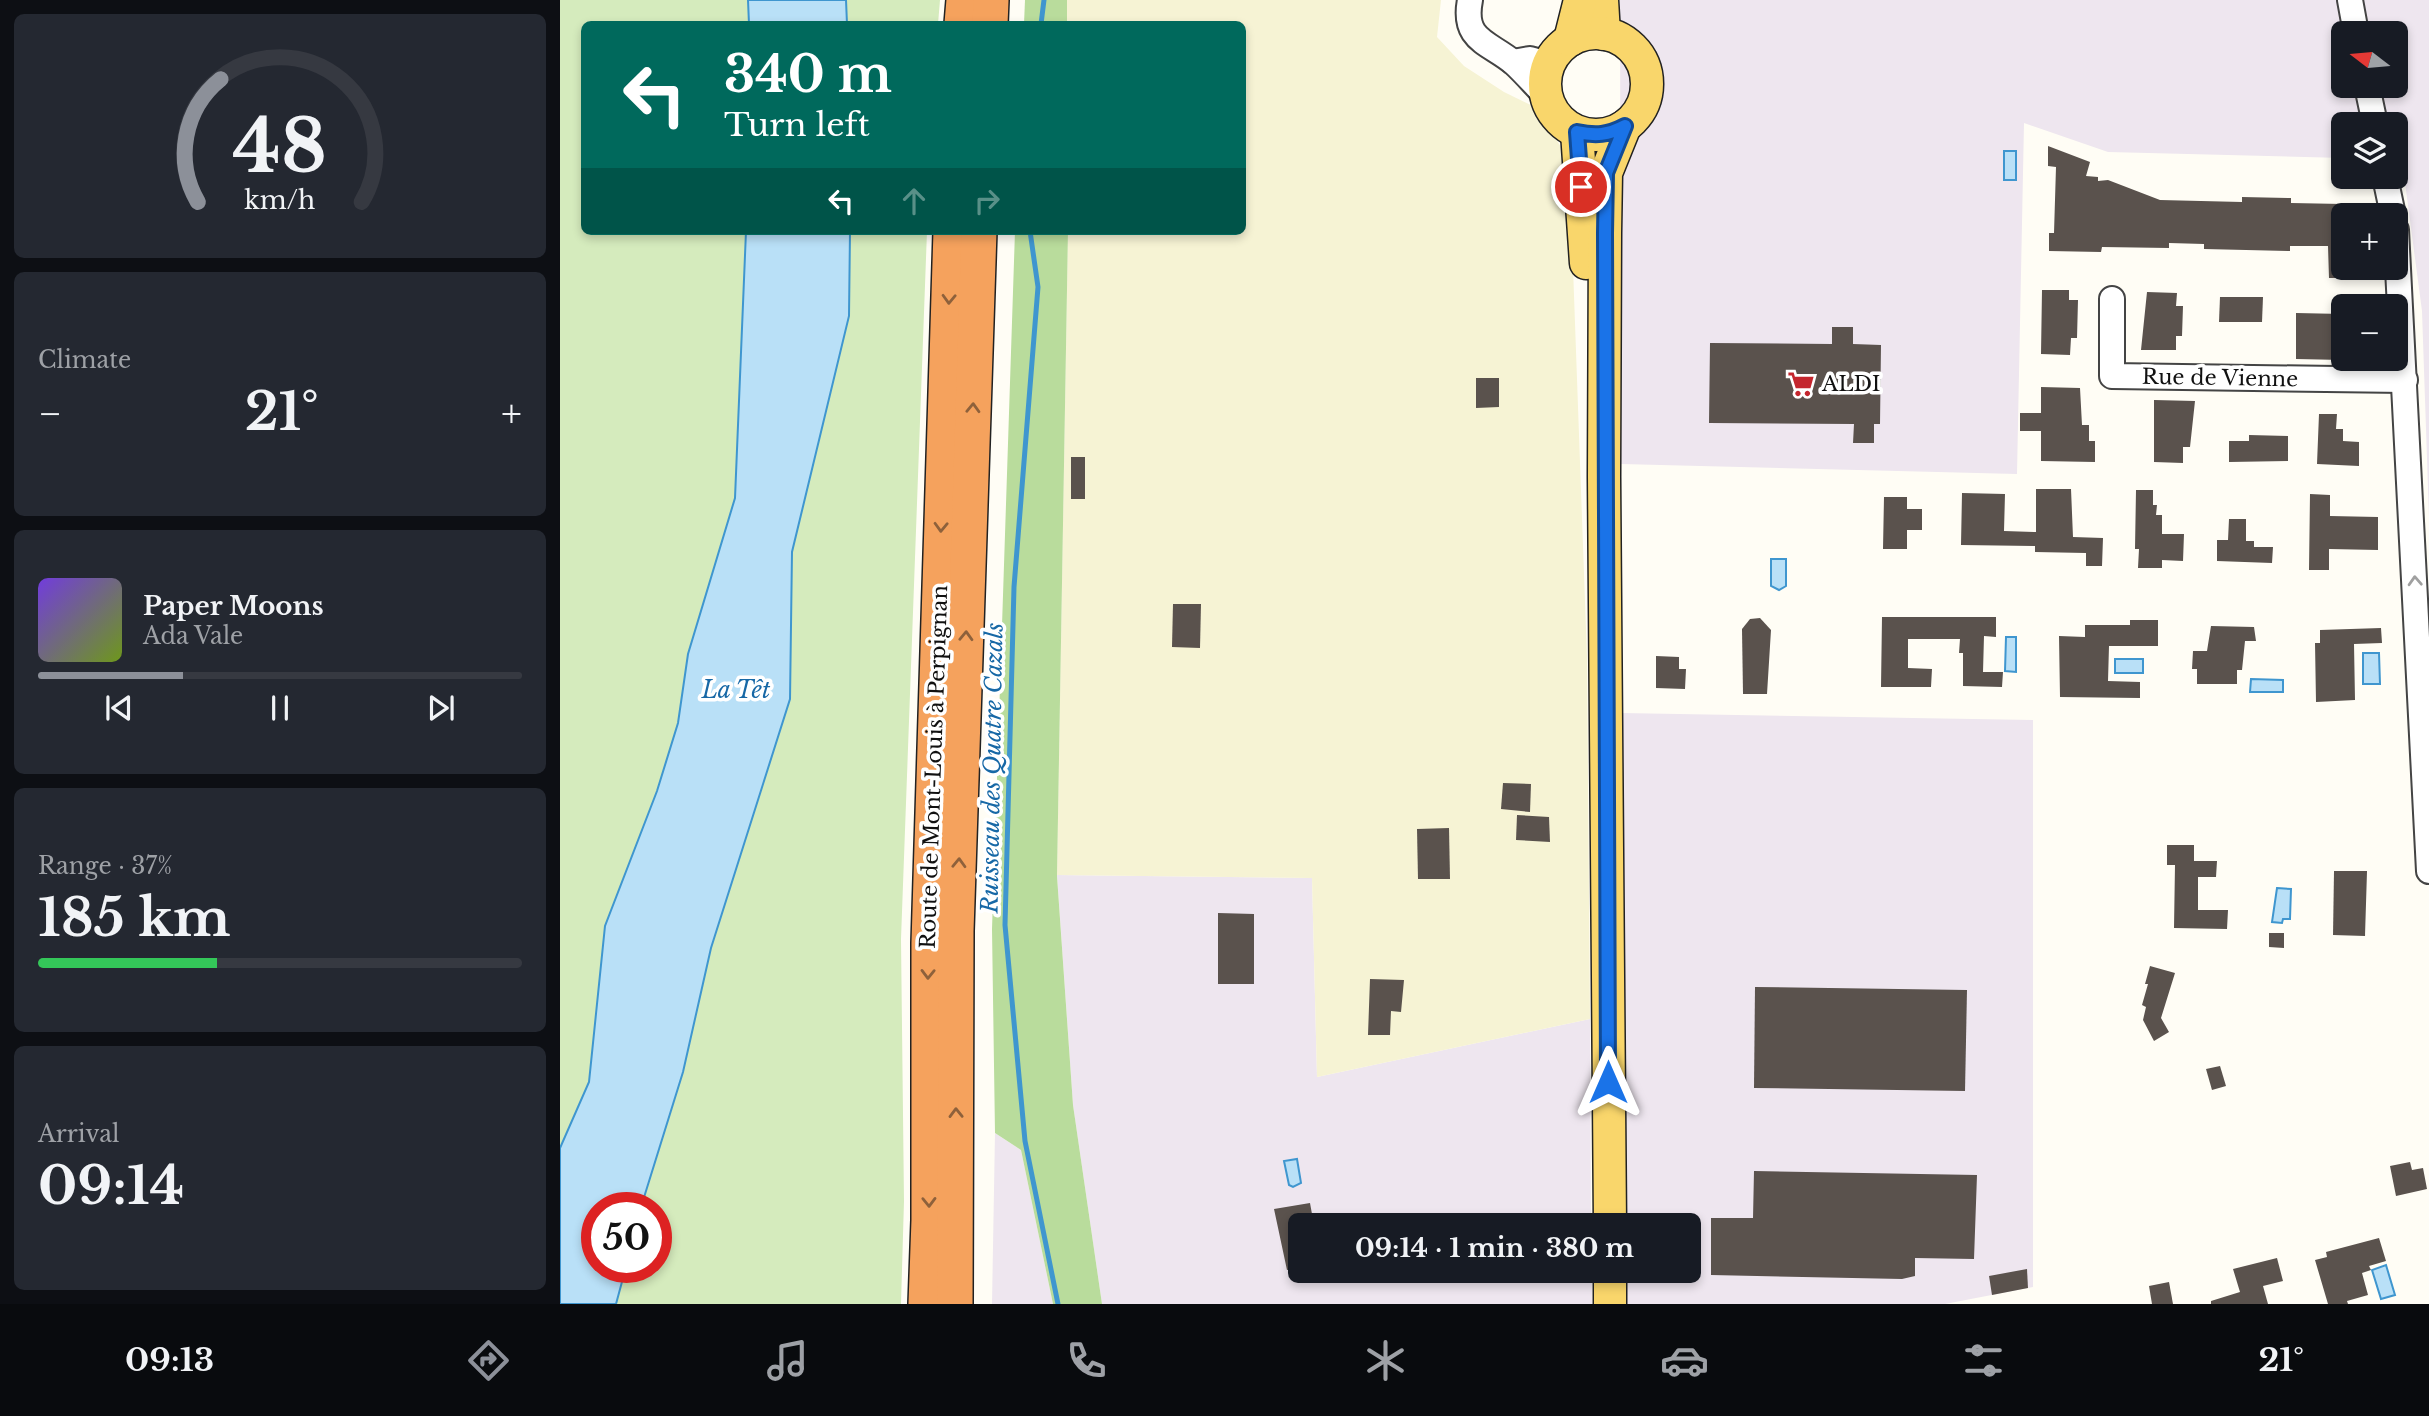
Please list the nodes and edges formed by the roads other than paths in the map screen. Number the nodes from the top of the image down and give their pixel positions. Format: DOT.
graph roads {
  1 [pos="964,0"];
  2 [pos="991,0"];
  3 [pos="1470,0"];
  4 [pos="1580,0"];
  5 [pos="1602,0"];
  6 [pos="2350,0"];
  7 [pos="962,21"];
  8 [pos="989,21"];
  9 [pos="2354,21"];
  10 [pos="1604,34"];
  11 [pos="1570,40"];
  12 [pos="1513,62"];
  13 [pos="1549,64"];
  14 [pos="1546,96"];
  15 [pos="1625,126"];
  16 [pos="1577,132"];
  17 [pos="951,235"];
  18 [pos="979,235"];
  19 [pos="2399,280"];
  20 [pos="2112,299"];
  21 [pos="2405,380"];
  22 [pos="1604,477"];
  23 [pos="2429,870"];
  24 [pos="1609,1213"];
  25 [pos="1610,1283"];
  26 [pos="926,1304"];
  27 [pos="955,1304"];
  28 [pos="1610,1304"];
  1 -- 7 [label="highway"];
  2 -- 8 [label="highway"];
  3 -- 12 [label="street"];
  4 -- 11 [label="main road"];
  5 -- 10 [label="main road"];
  6 -- 9 [label="street"];
  10 -- 11 [label="main road"];
  10 -- 15 [label="main road"];
  11 -- 13 [label="main road"];
  12 -- 13 [label="street"];
  12 -- 14 [label="street"];
  13 -- 14 [label="main road"];
  14 -- 16 [label="main road"];
  15 -- 16 [label="main road"];
  15 -- 22 [label="main road"];
  16 -- 22 [label="main road"];
  17 -- 26 [label="highway, Route de Mont-Louis à Perpignan, one-way"];
  27 -- 18 [label="highway, Route de Mont-Louis à Perpignan, one-way"];
  19 -- 21 [label="street"];
  20 -- 21 [label="street, Rue de Vienne"];
  23 -- 21 [label="street, one-way"];
  22 -- 24 [label="main road"];
  25 -- 28 [label="main road"];
}
